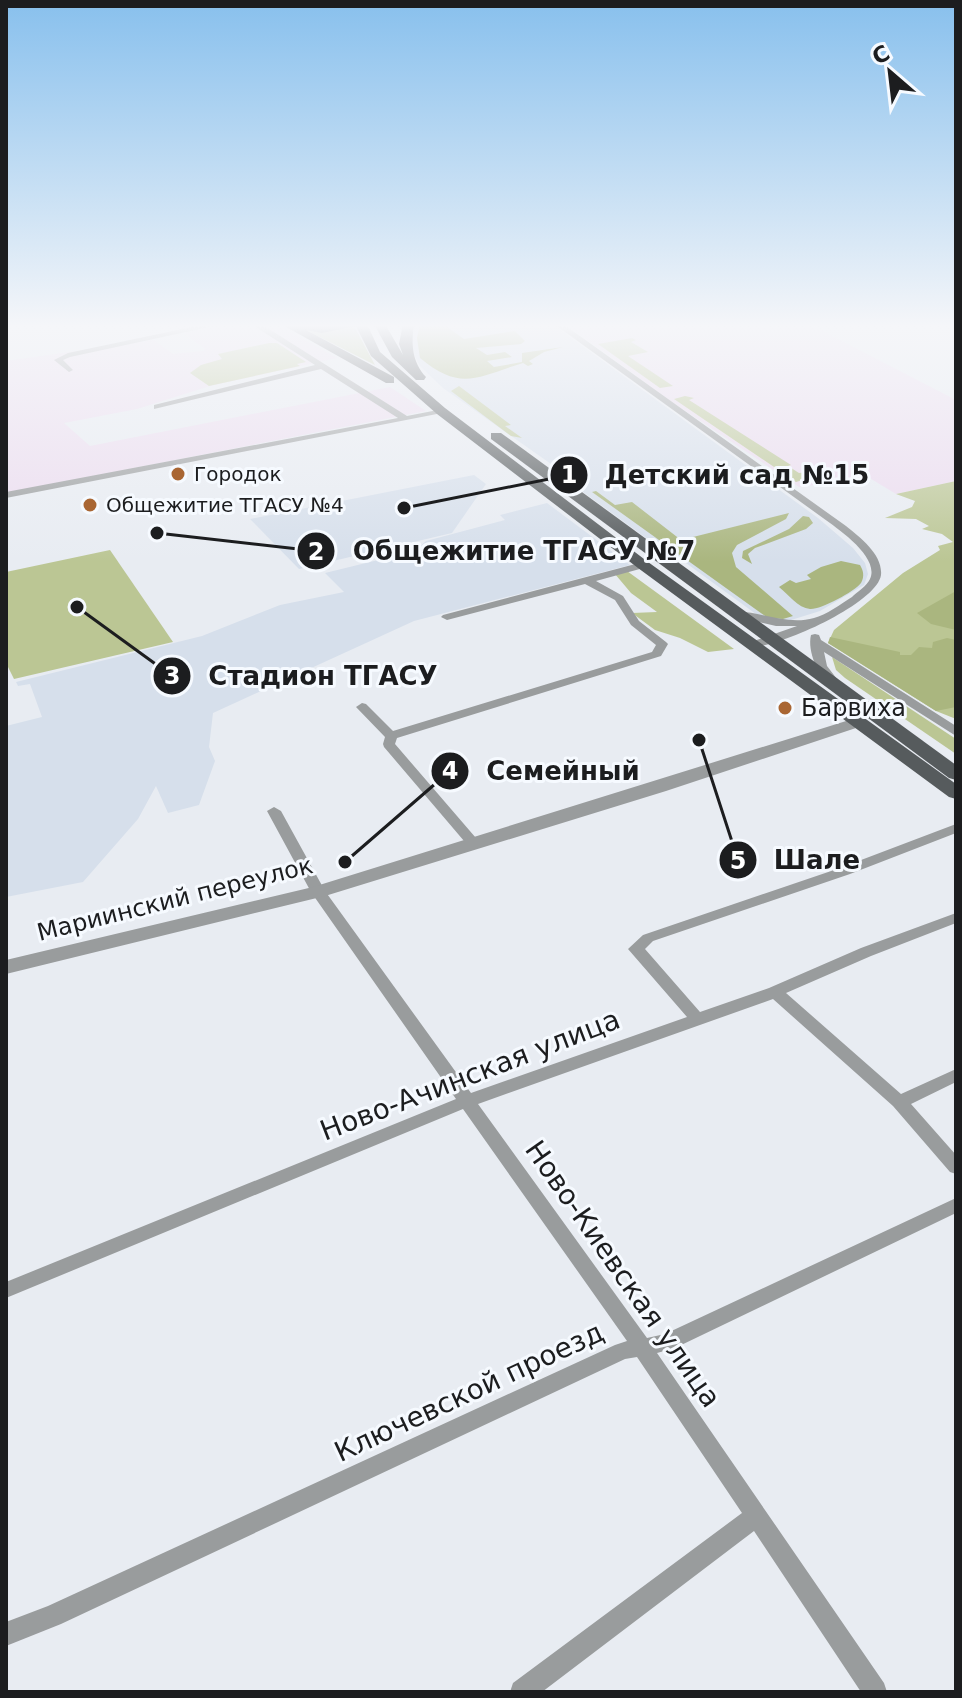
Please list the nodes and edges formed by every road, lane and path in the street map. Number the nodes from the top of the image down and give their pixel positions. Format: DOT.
graph roads {
  1 [pos="172,403"];
  2 [pos="381,403"];
  3 [pos="429,403"];
  4 [pos="433,403"];
  5 [pos="455,403"];
  6 [pos="667,403"];
  7 [pos="157,407"];
  8 [pos="442,411"];
  9 [pos="406,419"];
  10 [pos="6,495"];
  11 [pos="643,565"];
  12 [pos="586,580"];
  13 [pos="734,613"];
  14 [pos="447,617"];
  15 [pos="816,621"];
  16 [pos="771,639"];
  17 [pos="815,641"];
  18 [pos="752,645"];
  19 [pos="836,687"];
  20 [pos="362,707"];
  21 [pos="878,716"];
  22 [pos="859,722"];
  23 [pos="956,732"];
  24 [pos="391,736"];
  25 [pos="956,774"];
  26 [pos="956,793"];
  27 [pos="274,811"];
  28 [pos="956,828"];
  29 [pos="475,845"];
  30 [pos="315,887"];
  31 [pos="956,918"];
  32 [pos="6,967"];
  33 [pos="775,992"];
  34 [pos="698,1020"];
  35 [pos="956,1075"];
  36 [pos="467,1101"];
  37 [pos="899,1102"];
  38 [pos="956,1167"];
  39 [pos="956,1205"];
  40 [pos="6,1290"];
  41 [pos="642,1347"];
  42 [pos="756,1516"];
  43 [pos="6,1634"];
  44 [pos="522,1692"];
  45 [pos="875,1692"];
  1 -- 7 [label="street"];
  2 -- 9 [label="street"];
  3 -- 8 [label="main road"];
  4 -- 8 [label="main road"];
  5 -- 13 [label="main road"];
  6 -- 15 [label="street"];
  8 -- 9 [label="street"];
  8 -- 11 [label="main road"];
  9 -- 10 [label="street"];
  11 -- 12 [label="street"];
  11 -- 18 [label="main road"];
  12 -- 14 [label="street"];
  12 -- 24 [label="street"];
  13 -- 15 [label="street"];
  13 -- 16 [label="main road"];
  15 -- 16 [label="street"];
  15 -- 17 [label="street"];
  16 -- 18 [label="street"];
  16 -- 19 [label="main road"];
  17 -- 19 [label="street"];
  17 -- 23 [label="street"];
  18 -- 22 [label="main road"];
  19 -- 21 [label="main road"];
  20 -- 24 [label="street"];
  21 -- 22 [label="main road"];
  21 -- 25 [label="main road"];
  22 -- 26 [label="main road"];
  22 -- 29 [label="street, Мариинский переулок"];
  24 -- 29 [label="street"];
  27 -- 30 [label="street, Ново-Киевская улица"];
  28 -- 34 [label="street"];
  29 -- 30 [label="street, Мариинский переулок"];
  30 -- 32 [label="street, Мариинский переулок"];
  30 -- 36 [label="street, Ново-Киевская улица"];
  31 -- 33 [label="street, Ново-Ачинская улица"];
  33 -- 34 [label="street, Ново-Ачинская улица"];
  33 -- 37 [label="street"];
  34 -- 36 [label="street, Ново-Ачинская улица"];
  35 -- 37 [label="street"];
  36 -- 40 [label="street, Ново-Ачинская улица"];
  36 -- 41 [label="street, Ново-Киевская улица"];
  37 -- 38 [label="street"];
  39 -- 41 [label="street, Ключевской проезд"];
  41 -- 42 [label="street, Ново-Киевская улица"];
  41 -- 43 [label="street, Ключевской проезд"];
  42 -- 44 [label="street"];
  42 -- 45 [label="street, Ново-Киевская улица"];
}
